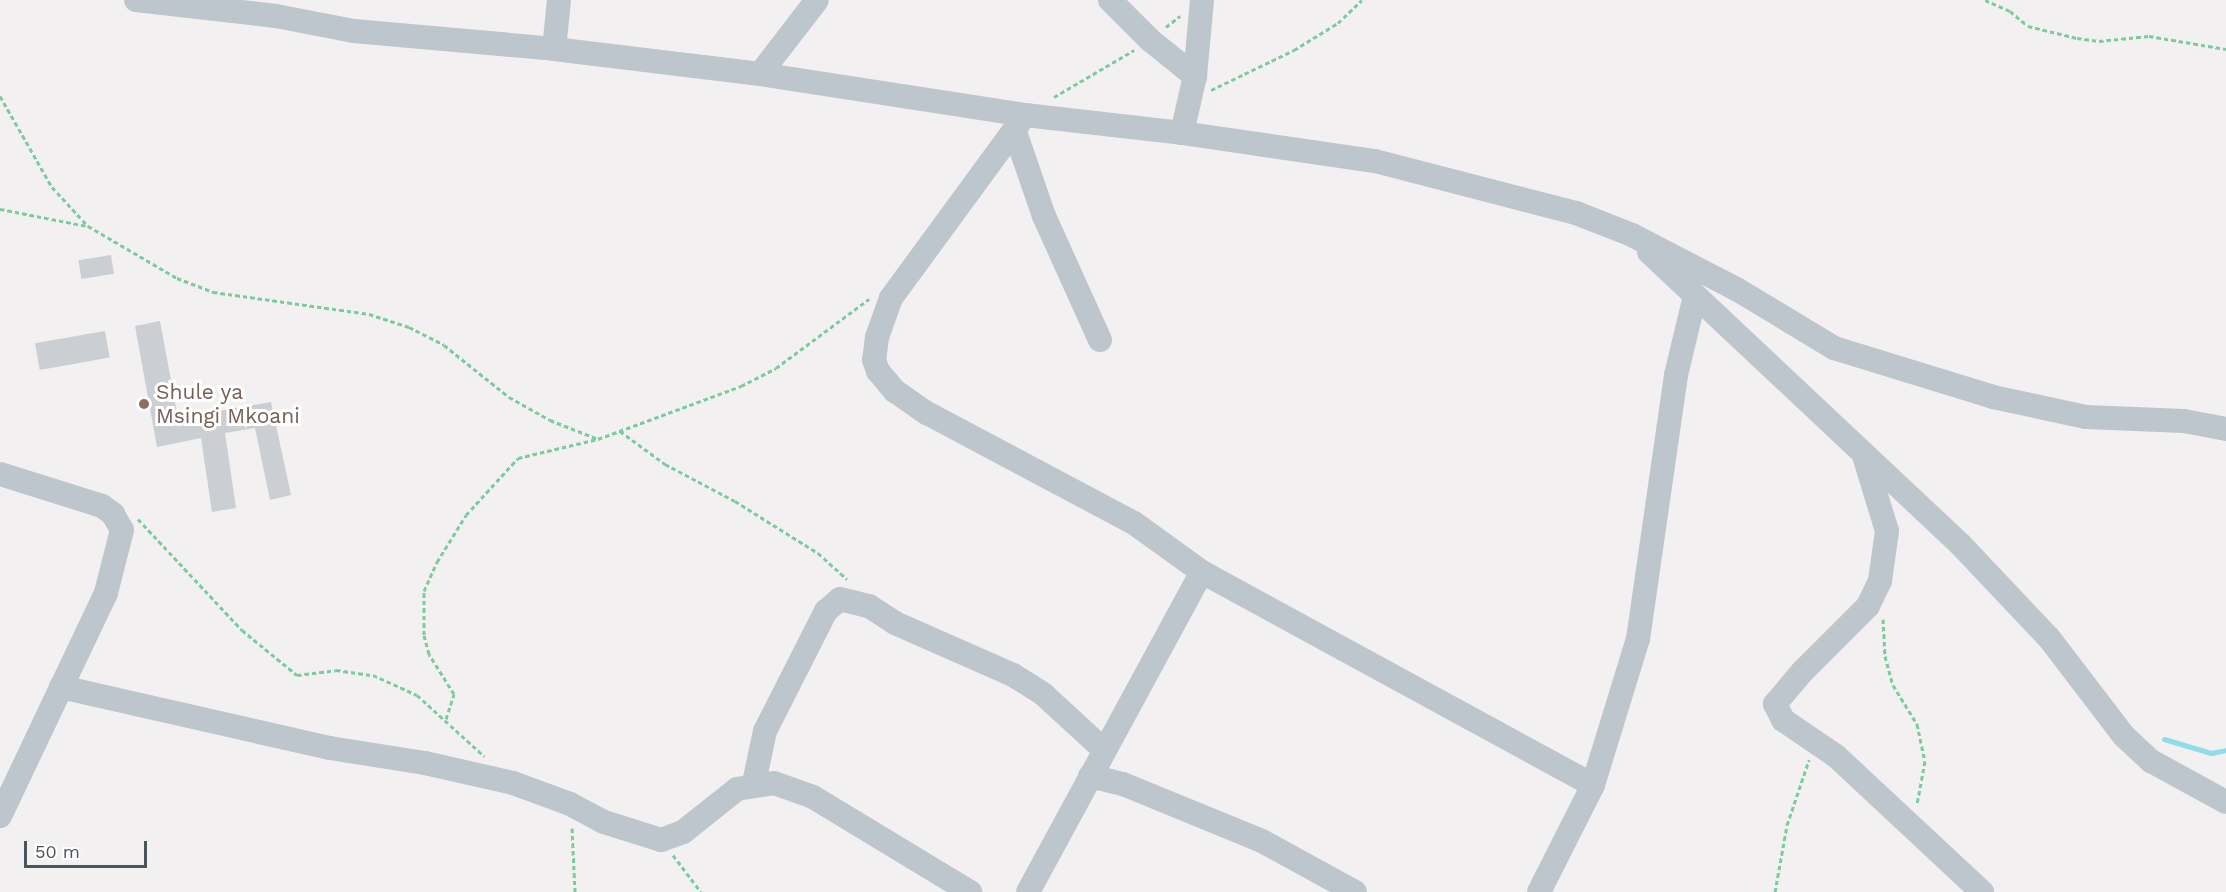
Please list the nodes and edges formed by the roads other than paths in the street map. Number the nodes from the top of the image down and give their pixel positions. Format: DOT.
graph roads {
  1 [pos="138,0"];
  2 [pos="559,0"];
  3 [pos="817,0"];
  4 [pos="1110,0"];
  5 [pos="1202,0"];
  6 [pos="554,49"];
  7 [pos="760,74"];
  8 [pos="1195,76"];
  9 [pos="1020,123"];
  10 [pos="1182,132"];
  11 [pos="1632,235"];
  12 [pos="1695,296"];
  13 [pos="1100,340"];
  14 [pos="2226,429"];
  15 [pos="1865,459"];
  16 [pos="0,474"];
  17 [pos="1202,572"];
  18 [pos="61,687"];
  19 [pos="1103,749"];
  20 [pos="1090,776"];
  21 [pos="754,783"];
  22 [pos="1593,785"];
  23 [pos="2226,802"];
  24 [pos="0,816"];
  25 [pos="970,892"];
  26 [pos="1028,892"];
  27 [pos="1355,892"];
  28 [pos="1539,892"];
  29 [pos="1982,892"];
  1 -- 6 [label="street"];
  2 -- 6 [label="street"];
  3 -- 7 [label="street"];
  4 -- 8 [label="street"];
  5 -- 8 [label="street"];
  6 -- 7 [label="street"];
  7 -- 9 [label="street"];
  8 -- 10 [label="street"];
  9 -- 10 [label="street"];
  9 -- 13 [label="street"];
  9 -- 17 [label="street"];
  10 -- 11 [label="street"];
  11 -- 12 [label="street"];
  11 -- 14 [label="street"];
  12 -- 15 [label="street"];
  12 -- 22 [label="street"];
  15 -- 23 [label="street"];
  15 -- 29 [label="street"];
  16 -- 18 [label="street"];
  17 -- 19 [label="street"];
  17 -- 22 [label="street"];
  18 -- 21 [label="street"];
  18 -- 24 [label="street"];
  19 -- 20 [label="street"];
  19 -- 21 [label="street"];
  20 -- 26 [label="street"];
  20 -- 27 [label="street"];
  21 -- 25 [label="street"];
  22 -- 28 [label="street"];
}
